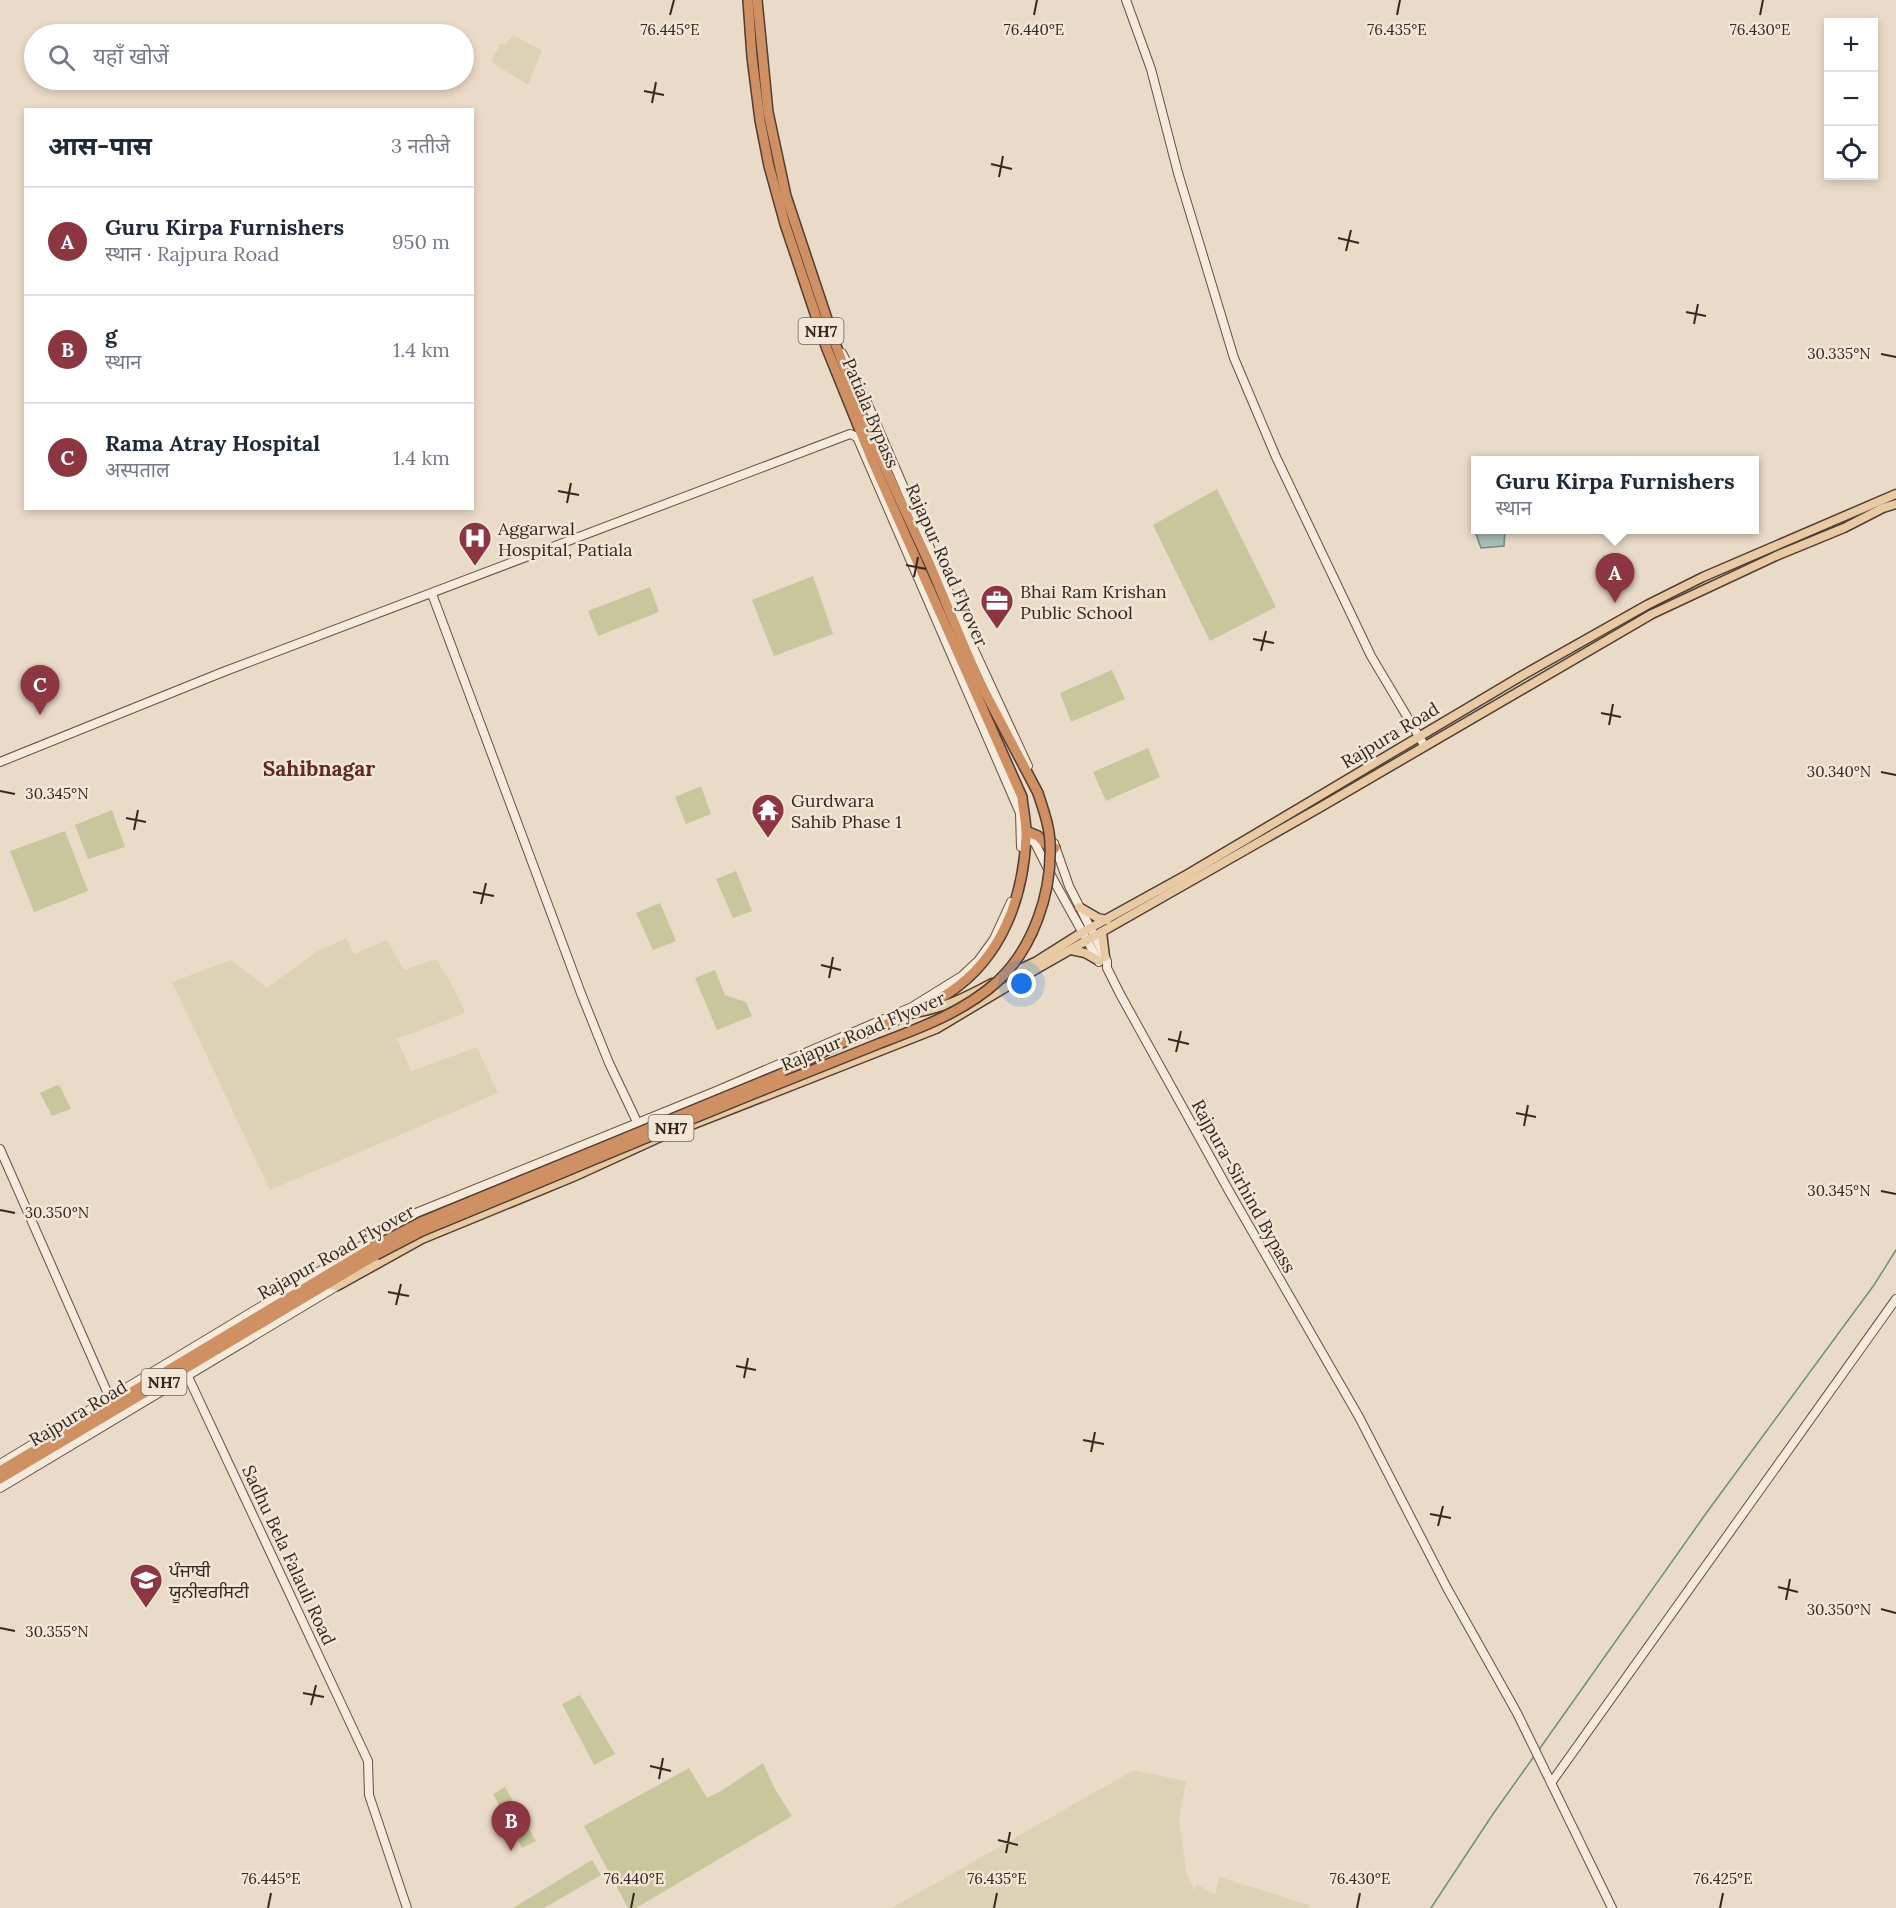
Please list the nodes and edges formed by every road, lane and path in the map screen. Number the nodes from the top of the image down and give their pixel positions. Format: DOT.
graph roads {
  1 [pos="748,0"];
  2 [pos="757,0"];
  3 [pos="1126,0"];
  4 [pos="834,340"];
  5 [pos="1896,494"];
  6 [pos="1896,504"];
  7 [pos="432,594"];
  8 [pos="960,647"];
  9 [pos="1419,736"];
  10 [pos="1424,745"];
  11 [pos="0,762"];
  12 [pos="1026,834"];
  13 [pos="1055,848"];
  14 [pos="1079,907"];
  15 [pos="1107,920"];
  16 [pos="1102,932"];
  17 [pos="1089,935"];
  18 [pos="1071,950"];
  19 [pos="1102,959"];
  20 [pos="933,1002"];
  21 [pos="908,1014"];
  22 [pos="781,1074"];
  23 [pos="638,1124"];
  24 [pos="647,1143"];
  25 [pos="0,1149"];
  26 [pos="374,1251"];
  27 [pos="332,1285"];
  28 [pos="1896,1299"];
  29 [pos="184,1369"];
  30 [pos="113,1404"];
  31 [pos="0,1464"];
  32 [pos="0,1471"];
  33 [pos="0,1479"];
  34 [pos="0,1488"];
  35 [pos="1550,1780"];
  36 [pos="385,1834"];
  37 [pos="407,1908"];
  38 [pos="412,1908"];
  39 [pos="1612,1908"];
  1 -- 8 [label="highway, Patiala Bypass / NH7"];
  2 -- 4 [label="highway, Patiala Bypass / NH7"];
  3 -- 9 [label="street"];
  4 -- 8 [label="highway, Rajapur Road Flyover / NH7"];
  4 -- 13 [label="street"];
  5 -- 9 [label="main road, Rajpura Road"];
  6 -- 10 [label="main road, Rajpura Road"];
  7 -- 11 [label="street"];
  7 -- 23 [label="street"];
  7 -- 23 [label="street"];
  8 -- 12 [label="highway, Patiala Bypass / NH7"];
  8 -- 26 [label="highway, Rajapur Road Flyover / NH7, bridge"];
  9 -- 10 [label="street"];
  9 -- 15 [label="main road, Rajpura Road"];
  10 -- 16 [label="main road, Rajpura Road"];
  12 -- 13 [label="highway"];
  12 -- 17 [label="street"];
  12 -- 20 [label="highway, Patiala Bypass / NH7"];
  13 -- 14 [label="street"];
  14 -- 15 [label="main road"];
  14 -- 17 [label="street"];
  15 -- 17 [label="main road, Rajpura Road"];
  16 -- 17 [label="main road, Rajpura Road"];
  16 -- 19 [label="main road"];
  17 -- 18 [label="main road, Rajpura Road"];
  17 -- 19 [label="street, Rajpura-Sirhind Bypass"];
  17 -- 21 [label="main road, Rajpura Road"];
  18 -- 19 [label="main road"];
  18 -- 24 [label="main road, Rajpura Road"];
  19 -- 35 [label="street, Rajpura-Sirhind Bypass"];
  20 -- 21 [label="highway, Rajpura Road / NH7"];
  21 -- 22 [label="highway, Rajpura Road / NH7"];
  22 -- 26 [label="highway, Rajapur Road Flyover / NH7, bridge"];
  23 -- 24 [label="street"];
  23 -- 30 [label="street"];
  24 -- 27 [label="main road, Rajpura Road"];
  25 -- 30 [label="street"];
  26 -- 27 [label="highway, Rajapur Road Flyover / NH7"];
  26 -- 29 [label="highway, Rajapur Road Flyover / NH7"];
  27 -- 29 [label="highway, Rajpura Road / NH7"];
  28 -- 35 [label="street"];
  29 -- 30 [label="highway, Rajpura Road / NH7"];
  29 -- 34 [label="street"];
  29 -- 36 [label="street, Sadhu Bela Falauli Road"];
  30 -- 31 [label="street"];
  30 -- 32 [label="highway, Rajpura Road / NH7"];
  30 -- 33 [label="highway, Rajpura Road / NH7"];
  35 -- 39 [label="street, Rajpura-Sirhind Bypass"];
  36 -- 37 [label="street"];
  36 -- 38 [label="street"];
}
